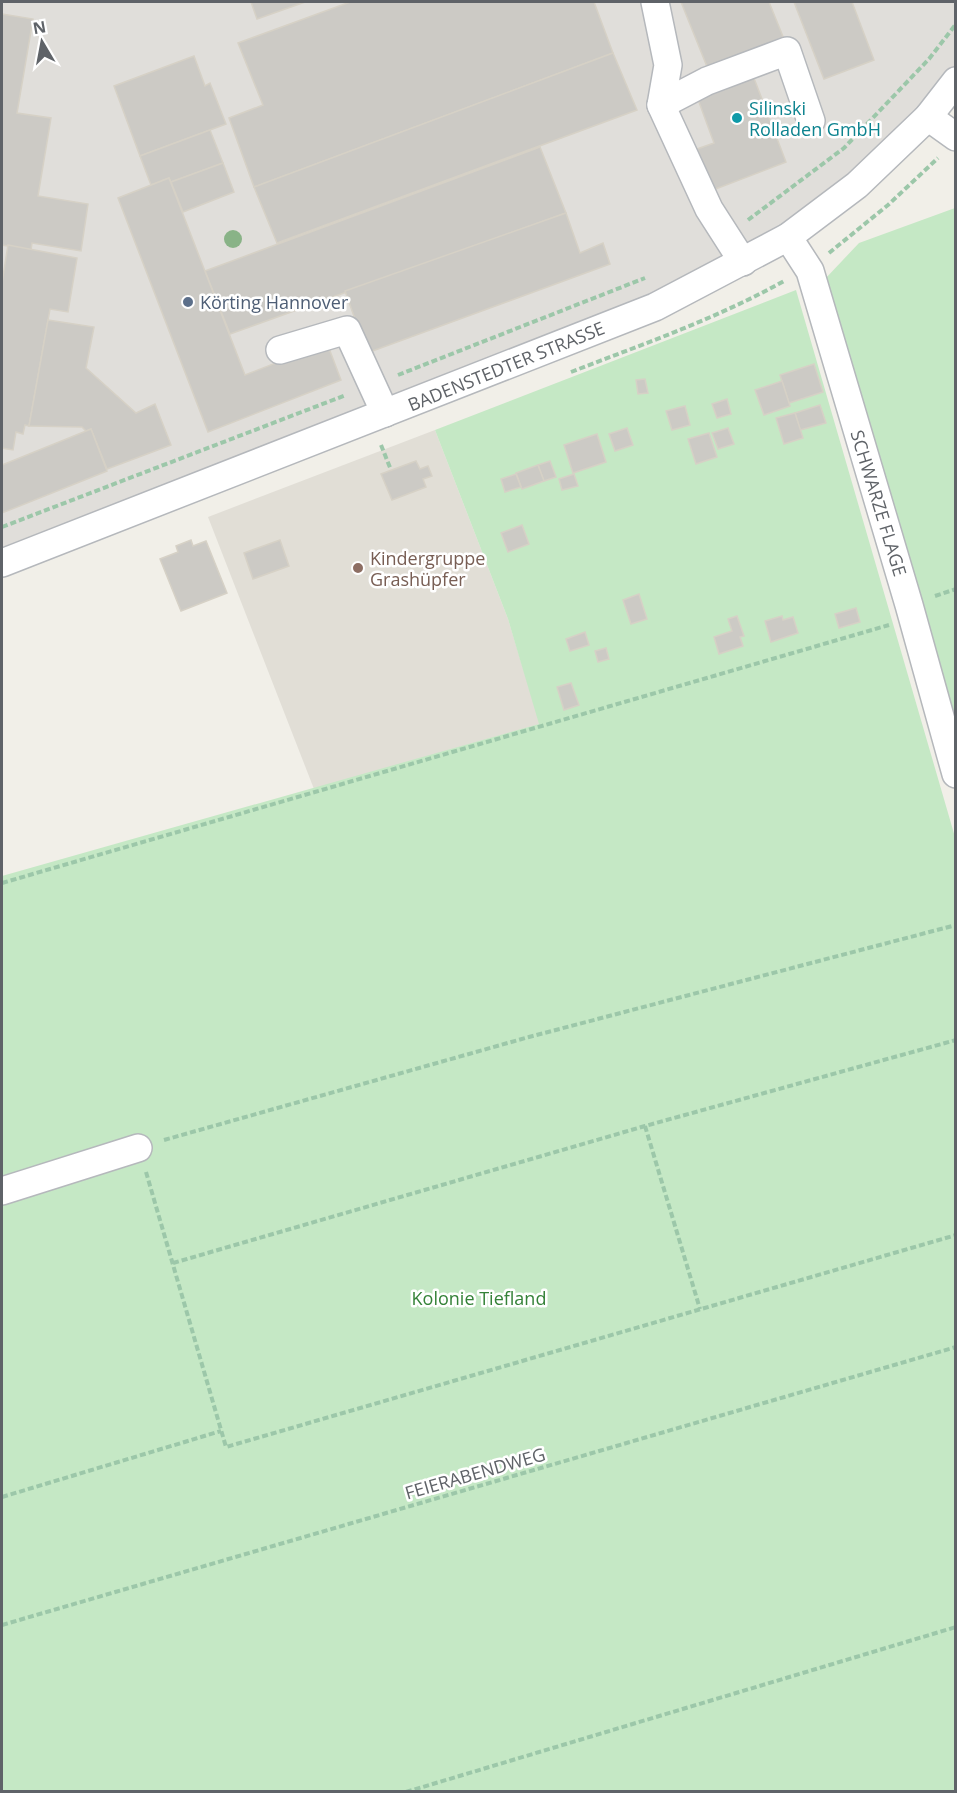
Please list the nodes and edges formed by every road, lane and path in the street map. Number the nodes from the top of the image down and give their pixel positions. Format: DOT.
graph roads {
  1 [pos="655,2"];
  2 [pos="956,24"];
  3 [pos="956,81"];
  4 [pos="661,105"];
  5 [pos="928,117"];
  6 [pos="810,121"];
  7 [pos="956,137"];
  8 [pos="726,236"];
  9 [pos="788,237"];
  10 [pos="743,262"];
  11 [pos="646,278"];
  12 [pos="280,350"];
  13 [pos="373,385"];
  14 [pos="385,413"];
  15 [pos="381,445"];
  16 [pos="391,470"];
  17 [pos="2,527"];
  18 [pos="2,563"];
  19 [pos="912,618"];
  20 [pos="956,774"];
  21 [pos="2,884"];
  22 [pos="956,925"];
  23 [pos="956,1040"];
  24 [pos="645,1126"];
  25 [pos="138,1148"];
  26 [pos="2,1191"];
  27 [pos="956,1235"];
  28 [pos="173,1263"];
  29 [pos="700,1310"];
  30 [pos="956,1347"];
  31 [pos="221,1431"];
  32 [pos="2,1497"];
  33 [pos="2,1625"];
  34 [pos="956,1627"];
  35 [pos="406,1791"];
  1 -- 4 [label="street"];
  2 -- 8 [label="path"];
  3 -- 5 [label="street, BADENSTEDTER STRASSE"];
  4 -- 6 [label="street"];
  4 -- 8 [label="street"];
  5 -- 7 [label="street"];
  5 -- 9 [label="street, BADENSTEDTER STRASSE"];
  8 -- 10 [label="street"];
  9 -- 10 [label="street, BADENSTEDTER STRASSE"];
  9 -- 19 [label="street, SCHWARZE FLAGE"];
  10 -- 14 [label="street, BADENSTEDTER STRASSE"];
  11 -- 13 [label="path"];
  12 -- 13 [label="street"];
  13 -- 14 [label="street"];
  13 -- 17 [label="path"];
  14 -- 18 [label="street, BADENSTEDTER STRASSE"];
  15 -- 16 [label="path"];
  19 -- 20 [label="street, SCHWARZE FLAGE"];
  19 -- 21 [label="path"];
  22 -- 25 [label="path"];
  23 -- 24 [label="path"];
  24 -- 28 [label="path"];
  24 -- 29 [label="path"];
  25 -- 26 [label="street"];
  25 -- 28 [label="path"];
  27 -- 29 [label="path"];
  28 -- 31 [label="path"];
  29 -- 31 [label="path"];
  30 -- 33 [label="path, FEIERABENDWEG"];
  31 -- 32 [label="path"];
  34 -- 35 [label="path"];
}
